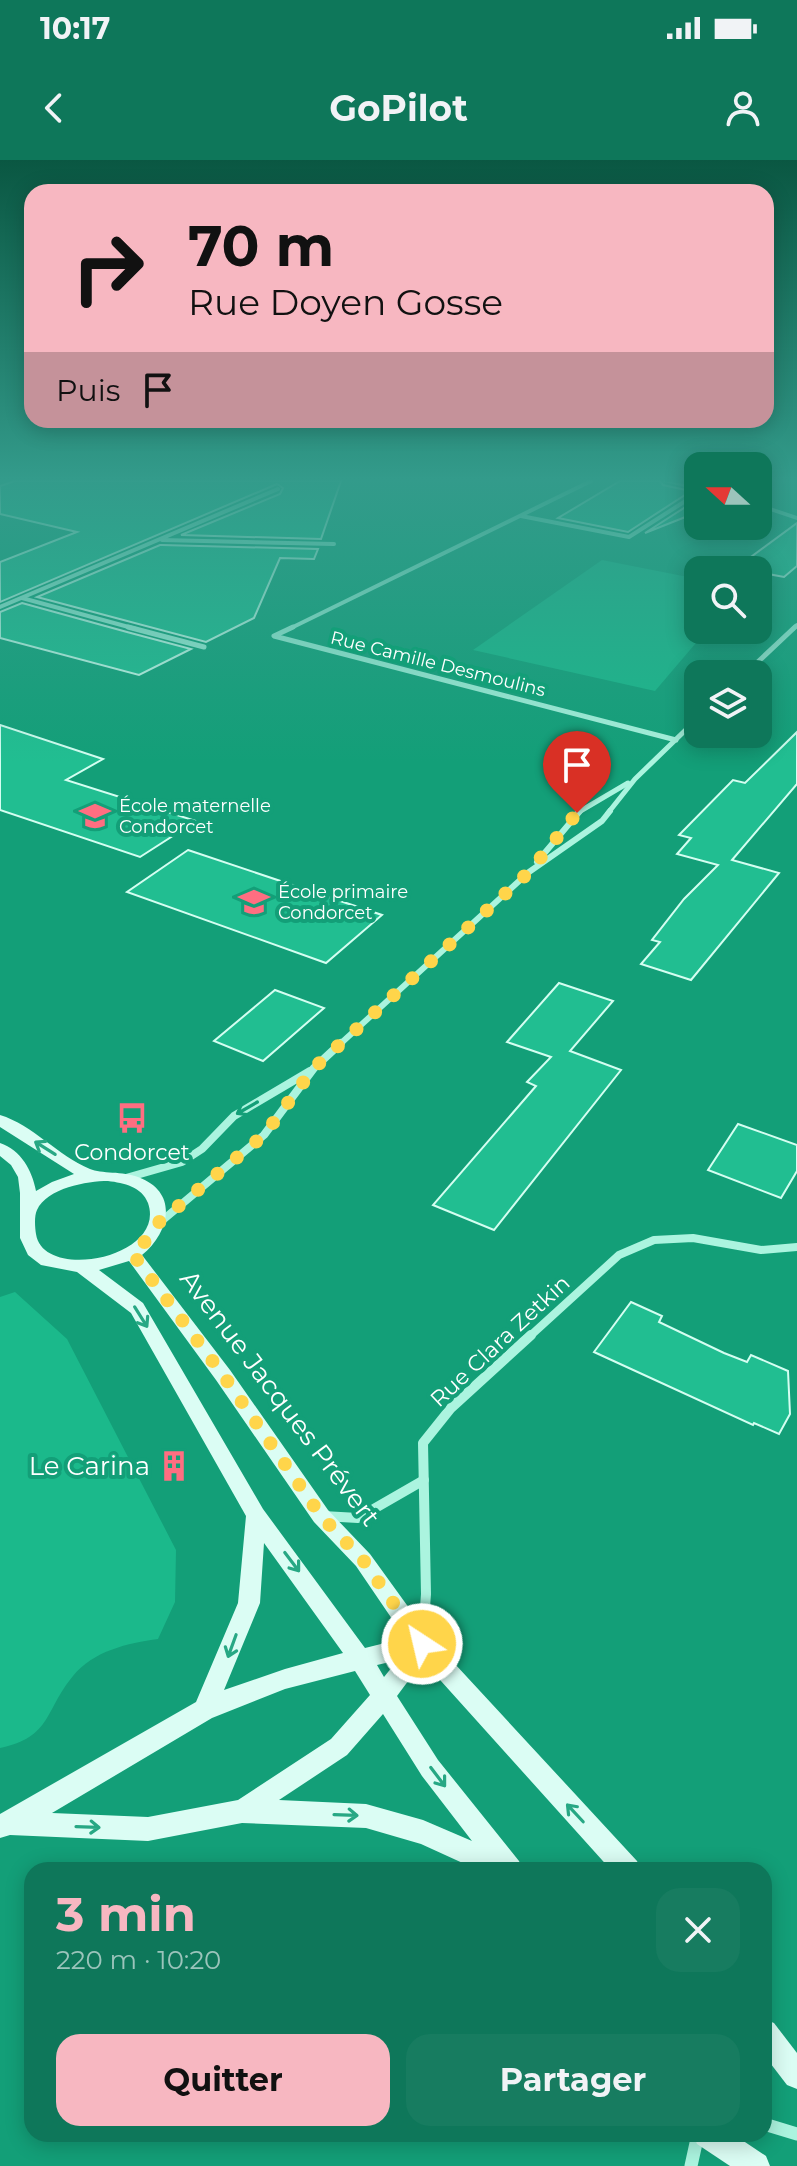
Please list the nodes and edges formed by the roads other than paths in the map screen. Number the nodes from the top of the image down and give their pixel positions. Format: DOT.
graph roads {
  1 [pos="77,575"];
  2 [pos="400,575"];
  3 [pos="22,598"];
  4 [pos="0,607"];
  5 [pos="797,625"];
  6 [pos="204,647"];
  7 [pos="760,660"];
  8 [pos="684,732"];
  9 [pos="676,740"];
  10 [pos="635,779"];
  11 [pos="529,872"];
  12 [pos="314,1068"];
  13 [pos="0,1120"];
  14 [pos="0,1148"];
  15 [pos="89,1176"];
  16 [pos="126,1178"];
  17 [pos="29,1208"];
  18 [pos="157,1224"];
  19 [pos="797,1247"];
  20 [pos="132,1253"];
  21 [pos="83,1267"];
  22 [pos="424,1480"];
  23 [pos="256,1515"];
  24 [pos="321,1516"];
  25 [pos="422,1644"];
  26 [pos="361,1660"];
  27 [pos="383,1697"];
  28 [pos="204,1710"];
  29 [pos="242,1811"];
  30 [pos="5,1825"];
  31 [pos="488,1862"];
  32 [pos="504,1862"];
  33 [pos="621,1862"];
  34 [pos="772,2043"];
  35 [pos="797,2075"];
  36 [pos="772,2126"];
  37 [pos="797,2134"];
  38 [pos="696,2142"];
  39 [pos="719,2142"];
  40 [pos="691,2166"];
  41 [pos="756,2166"];
  1 -- 3 [label="street"];
  2 -- 9 [label="street, Rue Camille Desmoulins"];
  3 -- 4 [label="street"];
  3 -- 6 [label="street"];
  5 -- 7 [label="street"];
  8 -- 9 [label="street"];
  9 -- 10 [label="street"];
  10 -- 11 [label="street"];
  10 -- 11 [label="street"];
  11 -- 12 [label="street"];
  12 -- 16 [label="street, one-way"];
  12 -- 18 [label="street"];
  15 -- 13 [label="main road, one-way"];
  14 -- 17 [label="main road"];
  15 -- 16 [label="main road"];
  15 -- 17 [label="main road"];
  16 -- 18 [label="main road"];
  17 -- 21 [label="main road"];
  18 -- 20 [label="main road"];
  19 -- 22 [label="street, Rue Clara Zetkin"];
  20 -- 21 [label="main road"];
  20 -- 24 [label="main road, Avenue Jacques Prévert"];
  21 -- 23 [label="main road, one-way"];
  22 -- 24 [label="street"];
  22 -- 25 [label="street, Rue Clara Zetkin"];
  23 -- 26 [label="main road, one-way"];
  23 -- 28 [label="main road, one-way"];
  24 -- 25 [label="main road, Avenue Jacques Prévert"];
  25 -- 26 [label="main road"];
  25 -- 27 [label="main road"];
  33 -- 25 [label="main road, Avenue Jacques Prévert, one-way"];
  26 -- 27 [label="main road"];
  26 -- 28 [label="main road"];
  27 -- 29 [label="main road"];
  27 -- 32 [label="main road, one-way"];
  28 -- 30 [label="main road"];
  30 -- 29 [label="main road, one-way"];
  29 -- 31 [label="main road, one-way"];
  34 -- 35 [label="main road"];
  36 -- 37 [label="street"];
  38 -- 40 [label="street"];
  39 -- 41 [label="main road"];
}
